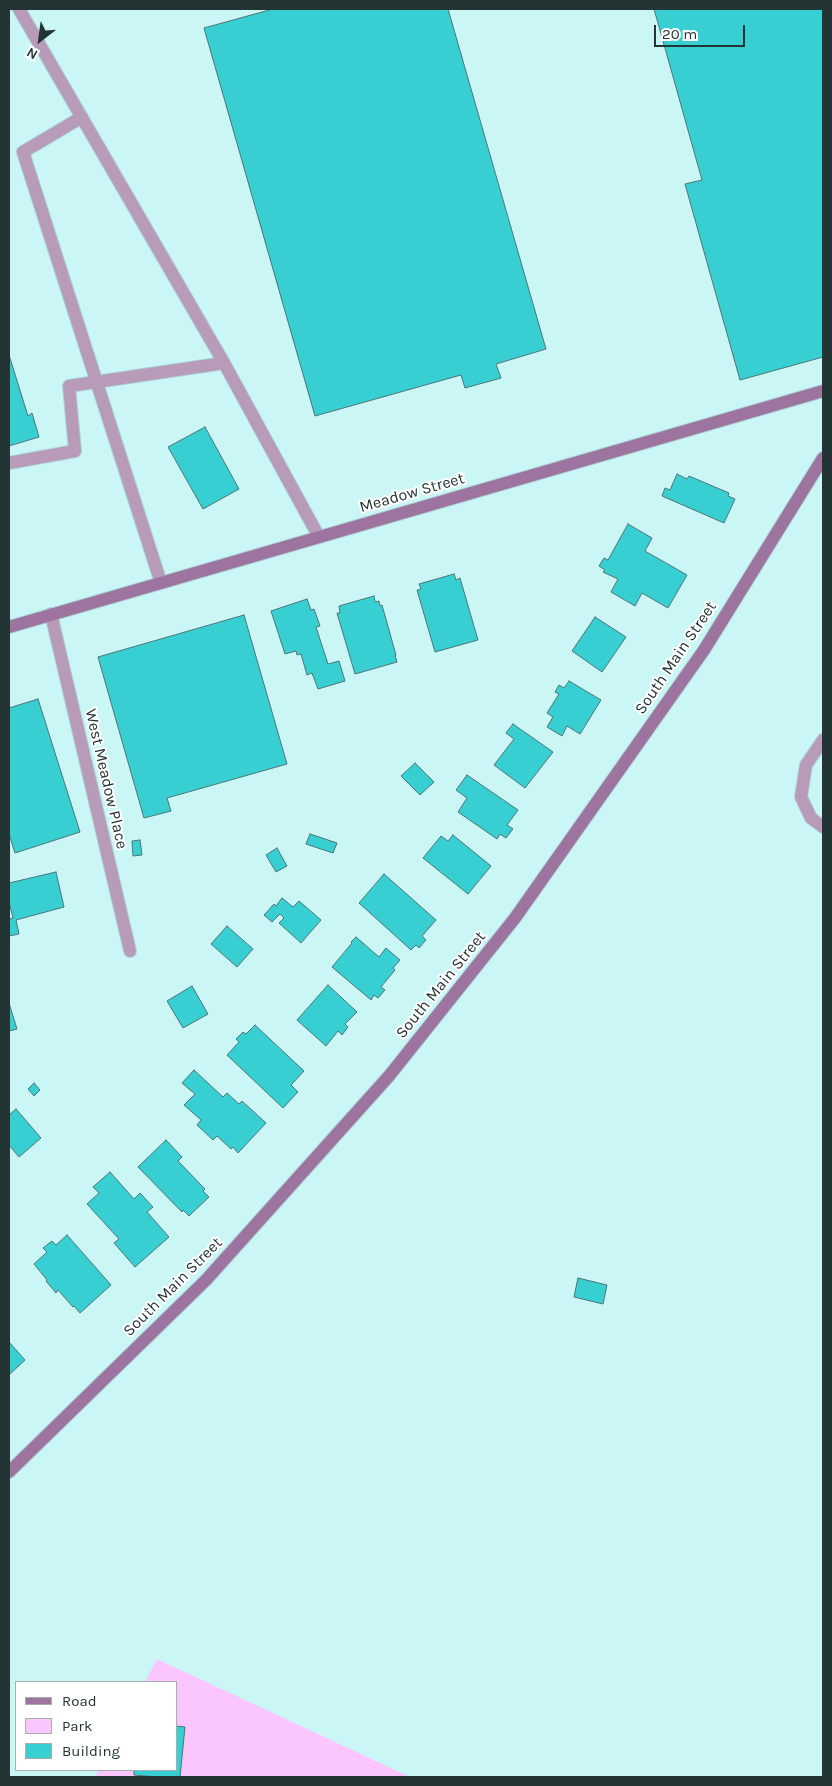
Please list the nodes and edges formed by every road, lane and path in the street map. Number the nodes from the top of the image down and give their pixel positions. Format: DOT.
graph roads {
  1 [pos="19,9"];
  2 [pos="82,117"];
  3 [pos="224,363"];
  4 [pos="97,381"];
  5 [pos="823,391"];
  6 [pos="823,458"];
  7 [pos="9,463"];
  8 [pos="319,537"];
  9 [pos="161,583"];
  10 [pos="51,614"];
  11 [pos="9,627"];
  12 [pos="823,740"];
  13 [pos="823,827"];
  14 [pos="130,951"];
  15 [pos="9,1472"];
  1 -- 2 [label="street"];
  2 -- 3 [label="street"];
  2 -- 4 [label="street"];
  3 -- 4 [label="street"];
  3 -- 8 [label="street"];
  4 -- 7 [label="street"];
  4 -- 9 [label="street"];
  5 -- 8 [label="main road, Meadow Street"];
  6 -- 15 [label="main road, South Main Street"];
  8 -- 9 [label="main road, Meadow Street"];
  9 -- 10 [label="main road, Meadow Street"];
  10 -- 11 [label="main road, Meadow Street"];
  10 -- 14 [label="street, West Meadow Place"];
  12 -- 13 [label="street"];
}
